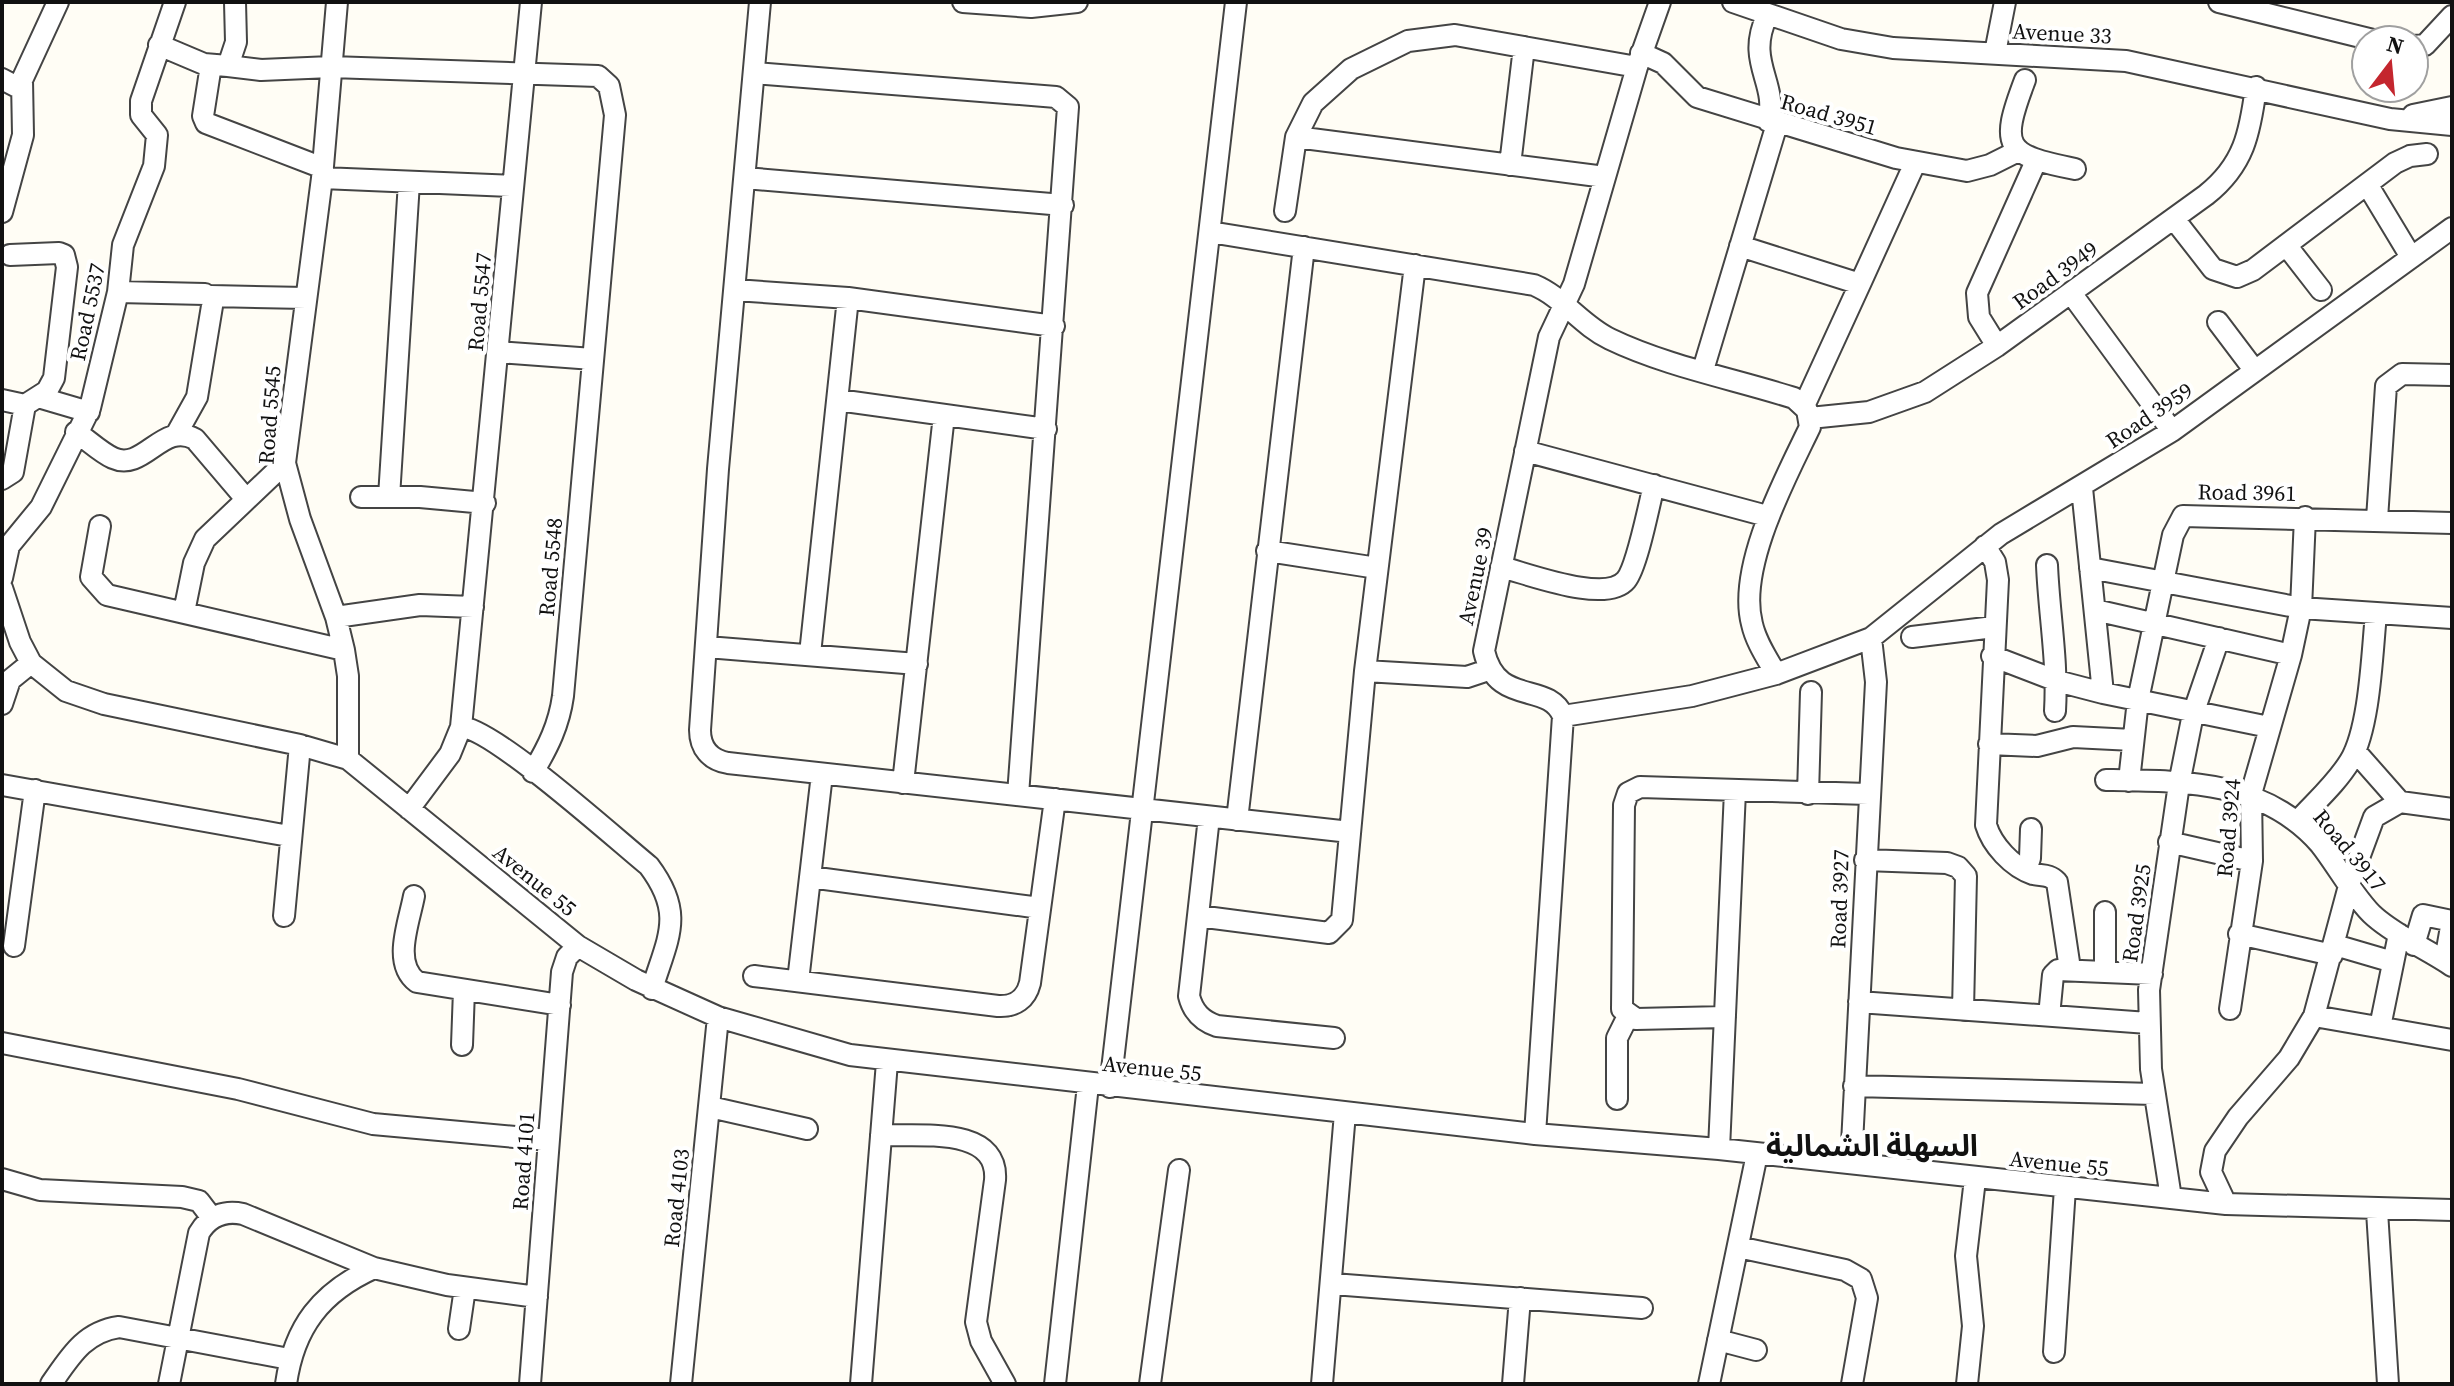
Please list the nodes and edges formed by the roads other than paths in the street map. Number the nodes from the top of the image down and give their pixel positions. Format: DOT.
graph roads {
  1 [pos="58,2"];
  2 [pos="175,2"];
  3 [pos="235,2"];
  4 [pos="337,2"];
  5 [pos="531,2"];
  6 [pos="760,2"];
  7 [pos="963,2"];
  8 [pos="1077,2"];
  9 [pos="1236,2"];
  10 [pos="1660,2"];
  11 [pos="1733,2"];
  12 [pos="2005,2"];
  13 [pos="2219,2"];
  14 [pos="2271,8"];
  15 [pos="1767,16"];
  16 [pos="2452,16"];
  17 [pos="2350,33"];
  18 [pos="2430,40"];
  19 [pos="159,45"];
  20 [pos="1524,47"];
  21 [pos="1995,53"];
  22 [pos="1639,60"];
  23 [pos="219,66"];
  24 [pos="331,67"];
  25 [pos="525,72"];
  26 [pos="754,73"];
  27 [pos="2025,80"];
  28 [pos="11,84"];
  29 [pos="2256,87"];
  30 [pos="2452,107"];
  31 [pos="2390,119"];
  32 [pos="1772,122"];
  33 [pos="2452,125"];
  34 [pos="1296,137"];
  35 [pos="2427,154"];
  36 [pos="2027,156"];
  37 [pos="1915,163"];
  38 [pos="1510,165"];
  39 [pos="2075,169"];
  40 [pos="323,173"];
  41 [pos="1605,177"];
  42 [pos="745,178"];
  43 [pos="7,181"];
  44 [pos="409,182"];
  45 [pos="2367,184"];
  46 [pos="513,186"];
  47 [pos="1063,205"];
  48 [pos="1285,211"];
  49 [pos="2,212"];
  50 [pos="2174,219"];
  51 [pos="2452,228"];
  52 [pos="1210,232"];
  53 [pos="2286,245"];
  54 [pos="1740,246"];
  55 [pos="1304,247"];
  56 [pos="10,255"];
  57 [pos="2411,257"];
  58 [pos="1415,265"];
  59 [pos="1860,284"];
  60 [pos="735,290"];
  61 [pos="2321,290"];
  62 [pos="118,292"];
  63 [pos="2071,293"];
  64 [pos="211,296"];
  65 [pos="306,298"];
  66 [pos="848,298"];
  67 [pos="1564,304"];
  68 [pos="2218,322"];
  69 [pos="1054,326"];
  70 [pos="1997,346"];
  71 [pos="498,352"];
  72 [pos="593,359"];
  73 [pos="1703,370"];
  74 [pos="2255,371"];
  75 [pos="2452,375"];
  76 [pos="2,400"];
  77 [pos="838,400"];
  78 [pos="31,401"];
  79 [pos="1803,408"];
  80 [pos="89,412"];
  81 [pos="944,415"];
  82 [pos="1046,429"];
  83 [pos="2172,431"];
  84 [pos="76,432"];
  85 [pos="177,433"];
  86 [pos="1525,451"];
  87 [pos="285,463"];
  88 [pos="2,479"];
  89 [pos="1654,485"];
  90 [pos="2082,488"];
  91 [pos="361,497"];
  92 [pos="389,497"];
  93 [pos="246,499"];
  94 [pos="485,503"];
  95 [pos="1767,516"];
  96 [pos="2305,517"];
  97 [pos="2377,519"];
  98 [pos="2452,523"];
  99 [pos="100,526"];
  100 [pos="1985,546"];
  101 [pos="1267,551"];
  102 [pos="2047,565"];
  103 [pos="1501,567"];
  104 [pos="1377,568"];
  105 [pos="2090,568"];
  106 [pos="2,578"];
  107 [pos="2162,582"];
  108 [pos="2,588"];
  109 [pos="473,607"];
  110 [pos="2301,608"];
  111 [pos="2095,610"];
  112 [pos="184,612"];
  113 [pos="2376,614"];
  114 [pos="336,617"];
  115 [pos="2452,618"];
  116 [pos="2154,623"];
  117 [pos="1994,627"];
  118 [pos="1912,637"];
  119 [pos="1871,638"];
  120 [pos="2219,638"];
  121 [pos="707,647"];
  122 [pos="344,650"];
  123 [pos="810,654"];
  124 [pos="2291,655"];
  125 [pos="1992,656"];
  126 [pos="31,663"];
  127 [pos="917,664"];
  128 [pos="1488,670"];
  129 [pos="1365,671"];
  130 [pos="1776,674"];
  131 [pos="2057,681"];
  132 [pos="1811,692"];
  133 [pos="2103,693"];
  134 [pos="2138,700"];
  135 [pos="2,704"];
  136 [pos="2055,711"];
  137 [pos="2193,714"];
  138 [pos="1563,716"];
  139 [pos="461,727"];
  140 [pos="2269,727"];
  141 [pos="2133,740"];
  142 [pos="1989,744"];
  143 [pos="300,745"];
  144 [pos="2355,751"];
  145 [pos="348,759"];
  146 [pos="533,772"];
  147 [pos="822,774"];
  148 [pos="2106,780"];
  149 [pos="2129,781"];
  150 [pos="903,783"];
  151 [pos="2179,784"];
  152 [pos="2,785"];
  153 [pos="35,790"];
  154 [pos="1735,791"];
  155 [pos="1808,794"];
  156 [pos="1868,794"];
  157 [pos="2251,794"];
  158 [pos="1018,795"];
  159 [pos="1055,799"];
  160 [pos="2400,802"];
  161 [pos="404,804"];
  162 [pos="1142,809"];
  163 [pos="2452,809"];
  164 [pos="1209,817"];
  165 [pos="1237,820"];
  166 [pos="2297,822"];
  167 [pos="2031,829"];
  168 [pos="1350,832"];
  169 [pos="289,836"];
  170 [pos="2169,842"];
  171 [pos="1865,860"];
  172 [pos="2252,861"];
  173 [pos="2026,870"];
  174 [pos="810,877"];
  175 [pos="2350,882"];
  176 [pos="414,896"];
  177 [pos="1040,908"];
  178 [pos="2105,912"];
  179 [pos="284,916"];
  180 [pos="1198,916"];
  181 [pos="2452,921"];
  182 [pos="2239,934"];
  183 [pos="2406,939"];
  184 [pos="14,946"];
  185 [pos="578,946"];
  186 [pos="2334,950"];
  187 [pos="2393,962"];
  188 [pos="2448,964"];
  189 [pos="2070,969"];
  190 [pos="2105,969"];
  191 [pos="2152,974"];
  192 [pos="754,976"];
  193 [pos="798,981"];
  194 [pos="652,989"];
  195 [pos="464,990"];
  196 [pos="1859,1002"];
  197 [pos="560,1005"];
  198 [pos="2230,1009"];
  199 [pos="1963,1010"];
  200 [pos="1628,1016"];
  201 [pos="2049,1016"];
  202 [pos="2314,1016"];
  203 [pos="718,1017"];
  204 [pos="1725,1017"];
  205 [pos="2148,1023"];
  206 [pos="2380,1027"];
  207 [pos="1334,1038"];
  208 [pos="2452,1040"];
  209 [pos="2,1043"];
  210 [pos="462,1045"];
  211 [pos="887,1062"];
  212 [pos="1088,1085"];
  213 [pos="1854,1086"];
  214 [pos="1110,1087"];
  215 [pos="2154,1094"];
  216 [pos="1617,1099"];
  217 [pos="710,1107"];
  218 [pos="1345,1113"];
  219 [pos="807,1129"];
  220 [pos="1535,1134"];
  221 [pos="881,1135"];
  222 [pos="548,1140"];
  223 [pos="1719,1149"];
  224 [pos="1757,1154"];
  225 [pos="1851,1163"];
  226 [pos="1179,1170"];
  227 [pos="2,1179"];
  228 [pos="1975,1179"];
  229 [pos="2065,1188"];
  230 [pos="2171,1198"];
  231 [pos="2226,1204"];
  232 [pos="2452,1210"];
  233 [pos="2377,1211"];
  234 [pos="212,1218"];
  235 [pos="1738,1247"];
  236 [pos="374,1268"];
  237 [pos="1333,1284"];
  238 [pos="465,1288"];
  239 [pos="537,1297"];
  240 [pos="1520,1298"];
  241 [pos="1642,1308"];
  242 [pos="459,1329"];
  243 [pos="178,1337"];
  244 [pos="1718,1340"];
  245 [pos="1756,1350"];
  246 [pos="2054,1352"];
  247 [pos="289,1359"];
  248 [pos="51,1384"];
  249 [pos="169,1384"];
  250 [pos="286,1384"];
  251 [pos="530,1384"];
  252 [pos="681,1384"];
  253 [pos="861,1384"];
  254 [pos="1005,1384"];
  255 [pos="1055,1384"];
  256 [pos="1150,1384"];
  257 [pos="1322,1384"];
  258 [pos="1513,1384"];
  259 [pos="1709,1384"];
  260 [pos="1852,1384"];
  261 [pos="1967,1384"];
  262 [pos="2388,1384"];
  1 -- 28 [label="street"];
  2 -- 19 [label="street, Road 5537"];
  3 -- 23 [label="street"];
  4 -- 24 [label="street, Road 5545"];
  5 -- 25 [label="street, Road 5547"];
  6 -- 26 [label="street"];
  7 -- 8 [label="street"];
  9 -- 52 [label="street"];
  10 -- 22 [label="street, Avenue 39"];
  11 -- 15 [label="street, Avenue 33"];
  12 -- 21 [label="street"];
  13 -- 14 [label="street"];
  14 -- 17 [label="street"];
  15 -- 21 [label="street, Avenue 33"];
  15 -- 32 [label="street"];
  16 -- 18 [label="street"];
  19 -- 23 [label="street"];
  19 -- 62 [label="street, Road 5537"];
  20 -- 22 [label="street"];
  20 -- 34 [label="street"];
  20 -- 38 [label="street"];
  21 -- 29 [label="street, Avenue 33"];
  22 -- 32 [label="street, Road 3951"];
  22 -- 41 [label="street, Avenue 39"];
  23 -- 24 [label="street"];
  23 -- 40 [label="street"];
  24 -- 25 [label="street"];
  24 -- 40 [label="street, Road 5545"];
  25 -- 46 [label="street, Road 5547"];
  25 -- 72 [label="street, Road 5548"];
  26 -- 42 [label="street"];
  26 -- 47 [label="street"];
  27 -- 36 [label="street"];
  28 -- 43 [label="street"];
  29 -- 31 [label="street, Avenue 33"];
  29 -- 50 [label="street, Road 3949"];
  30 -- 31 [label="street, Avenue 33"];
  31 -- 33 [label="street, Avenue 33"];
  32 -- 37 [label="street, Road 3951"];
  32 -- 54 [label="street"];
  34 -- 38 [label="street"];
  34 -- 48 [label="street"];
  35 -- 45 [label="street"];
  36 -- 37 [label="street, Road 3951"];
  36 -- 39 [label="street"];
  36 -- 70 [label="street"];
  37 -- 59 [label="street"];
  38 -- 41 [label="street"];
  40 -- 44 [label="street"];
  40 -- 65 [label="street, Road 5545"];
  41 -- 67 [label="street, Avenue 39"];
  42 -- 47 [label="street"];
  42 -- 60 [label="street"];
  43 -- 49 [label="street"];
  44 -- 46 [label="street"];
  44 -- 92 [label="street"];
  45 -- 53 [label="street"];
  45 -- 57 [label="street"];
  46 -- 71 [label="street, Road 5547"];
  47 -- 69 [label="street"];
  50 -- 53 [label="street"];
  50 -- 63 [label="street, Road 3949"];
  51 -- 57 [label="street, Road 3959"];
  52 -- 55 [label="street, Road 3949"];
  52 -- 162 [label="street"];
  53 -- 61 [label="street"];
  54 -- 59 [label="street"];
  54 -- 73 [label="street"];
  55 -- 58 [label="street, Road 3949"];
  55 -- 101 [label="street"];
  56 -- 78 [label="street"];
  57 -- 74 [label="street, Road 3959"];
  58 -- 67 [label="street, Road 3949"];
  58 -- 104 [label="street"];
  59 -- 79 [label="street"];
  60 -- 66 [label="street"];
  60 -- 121 [label="street"];
  62 -- 64 [label="street"];
  62 -- 80 [label="street, Road 5537"];
  63 -- 70 [label="street, Road 3949"];
  63 -- 83 [label="street"];
  64 -- 65 [label="street"];
  64 -- 85 [label="street"];
  65 -- 87 [label="street, Road 5545"];
  66 -- 69 [label="street"];
  66 -- 77 [label="street"];
  67 -- 73 [label="street, Road 3949"];
  67 -- 86 [label="street, Avenue 39"];
  68 -- 74 [label="street"];
  69 -- 82 [label="street"];
  70 -- 79 [label="street, Road 3949"];
  71 -- 72 [label="street"];
  71 -- 94 [label="street, Road 5547"];
  72 -- 146 [label="street, Road 5548"];
  73 -- 79 [label="street, Road 3949"];
  74 -- 83 [label="street, Road 3959"];
  75 -- 97 [label="street"];
  76 -- 78 [label="street"];
  77 -- 81 [label="street"];
  77 -- 123 [label="street"];
  78 -- 80 [label="street"];
  78 -- 88 [label="street"];
  79 -- 95 [label="street"];
  80 -- 84 [label="street, Road 5537"];
  81 -- 82 [label="street"];
  81 -- 127 [label="street"];
  82 -- 158 [label="street"];
  83 -- 90 [label="street, Road 3959"];
  84 -- 85 [label="street"];
  84 -- 106 [label="street, Road 5537"];
  85 -- 93 [label="street"];
  86 -- 89 [label="street"];
  86 -- 103 [label="street, Avenue 39"];
  87 -- 93 [label="street"];
  87 -- 114 [label="street, Road 5545"];
  89 -- 95 [label="street"];
  89 -- 103 [label="street"];
  90 -- 100 [label="street, Road 3959"];
  90 -- 105 [label="street"];
  91 -- 92 [label="street"];
  92 -- 94 [label="street"];
  93 -- 112 [label="street"];
  94 -- 109 [label="street, Road 5547"];
  95 -- 130 [label="street"];
  96 -- 97 [label="street, Road 3961"];
  96 -- 107 [label="street, Road 3961"];
  96 -- 110 [label="street, Road 3924"];
  97 -- 98 [label="street, Road 3961"];
  99 -- 112 [label="street"];
  100 -- 117 [label="street"];
  100 -- 119 [label="street, Road 3959"];
  101 -- 104 [label="street"];
  101 -- 165 [label="street"];
  102 -- 131 [label="street"];
  103 -- 128 [label="street, Avenue 39"];
  104 -- 129 [label="street"];
  105 -- 107 [label="street"];
  105 -- 111 [label="street"];
  107 -- 110 [label="street"];
  107 -- 116 [label="street, Road 3961"];
  108 -- 126 [label="street, Avenue 55"];
  109 -- 114 [label="street"];
  109 -- 139 [label="street, Road 5547"];
  110 -- 113 [label="street"];
  110 -- 124 [label="street, Road 3924"];
  111 -- 116 [label="street"];
  111 -- 133 [label="street"];
  112 -- 122 [label="street"];
  113 -- 115 [label="street"];
  113 -- 144 [label="street"];
  114 -- 122 [label="street, Road 5545"];
  116 -- 120 [label="street"];
  116 -- 134 [label="street, Road 3961"];
  117 -- 118 [label="street"];
  117 -- 125 [label="street"];
  119 -- 130 [label="street, Road 3959"];
  119 -- 156 [label="street, Road 3927"];
  120 -- 124 [label="street"];
  120 -- 137 [label="street, Road 3925"];
  121 -- 123 [label="street"];
  121 -- 147 [label="street"];
  122 -- 145 [label="street, Road 5545"];
  123 -- 127 [label="street"];
  124 -- 140 [label="street, Road 3924"];
  125 -- 131 [label="street"];
  125 -- 142 [label="street"];
  126 -- 135 [label="street"];
  126 -- 143 [label="street, Avenue 55"];
  127 -- 150 [label="street"];
  128 -- 129 [label="street"];
  128 -- 138 [label="street"];
  129 -- 168 [label="street"];
  130 -- 138 [label="street, Road 3959"];
  131 -- 133 [label="street"];
  131 -- 136 [label="street"];
  132 -- 155 [label="street"];
  133 -- 134 [label="street"];
  134 -- 137 [label="street"];
  134 -- 141 [label="street, Road 3961"];
  137 -- 140 [label="street"];
  137 -- 151 [label="street, Road 3925"];
  138 -- 220 [label="street"];
  139 -- 146 [label="street"];
  139 -- 161 [label="street, Road 5547"];
  140 -- 157 [label="street, Road 3924"];
  141 -- 142 [label="street"];
  141 -- 149 [label="street, Road 3961"];
  142 -- 173 [label="street"];
  143 -- 145 [label="street, Avenue 55"];
  143 -- 169 [label="street"];
  144 -- 160 [label="street"];
  144 -- 166 [label="street"];
  145 -- 161 [label="street, Avenue 55"];
  146 -- 194 [label="street"];
  147 -- 150 [label="street"];
  147 -- 174 [label="street"];
  148 -- 149 [label="street, Road 3917"];
  149 -- 151 [label="street, Road 3917"];
  150 -- 158 [label="street"];
  151 -- 157 [label="street, Road 3917"];
  151 -- 170 [label="street, Road 3925"];
  152 -- 153 [label="street"];
  153 -- 169 [label="street"];
  153 -- 184 [label="street"];
  154 -- 155 [label="street"];
  154 -- 200 [label="street"];
  154 -- 204 [label="street"];
  155 -- 156 [label="street"];
  156 -- 171 [label="street, Road 3927"];
  157 -- 166 [label="street, Road 3917"];
  157 -- 172 [label="street, Road 3924"];
  158 -- 159 [label="street"];
  159 -- 162 [label="street"];
  159 -- 177 [label="street"];
  160 -- 163 [label="street"];
  160 -- 175 [label="street"];
  161 -- 185 [label="street, Avenue 55"];
  162 -- 164 [label="street"];
  162 -- 214 [label="street"];
  164 -- 165 [label="street"];
  164 -- 180 [label="street"];
  165 -- 168 [label="street"];
  166 -- 175 [label="street, Road 3917"];
  167 -- 173 [label="street"];
  168 -- 180 [label="street"];
  169 -- 179 [label="street"];
  170 -- 172 [label="street"];
  170 -- 191 [label="street, Road 3925"];
  171 -- 196 [label="street, Road 3927"];
  171 -- 199 [label="street"];
  172 -- 182 [label="street, Road 3924"];
  173 -- 189 [label="street"];
  174 -- 177 [label="street"];
  174 -- 193 [label="street"];
  175 -- 183 [label="street, Road 3917"];
  175 -- 186 [label="street"];
  176 -- 195 [label="street"];
  177 -- 193 [label="street"];
  178 -- 190 [label="street"];
  180 -- 207 [label="street"];
  181 -- 183 [label="street"];
  181 -- 188 [label="street"];
  182 -- 186 [label="street"];
  182 -- 198 [label="street, Road 3924"];
  183 -- 187 [label="street"];
  183 -- 188 [label="street, Road 3917"];
  185 -- 194 [label="street, Avenue 55"];
  185 -- 197 [label="street, Road 4101"];
  186 -- 187 [label="street"];
  186 -- 202 [label="street"];
  187 -- 206 [label="street"];
  189 -- 190 [label="street"];
  189 -- 201 [label="street"];
  190 -- 191 [label="street"];
  191 -- 205 [label="street, Road 3925"];
  192 -- 193 [label="street"];
  194 -- 203 [label="street, Avenue 55"];
  195 -- 197 [label="street"];
  195 -- 210 [label="street"];
  196 -- 199 [label="street"];
  196 -- 213 [label="street, Road 3927"];
  197 -- 222 [label="street, Road 4101"];
  199 -- 201 [label="street"];
  200 -- 204 [label="street"];
  200 -- 216 [label="street"];
  201 -- 205 [label="street"];
  202 -- 206 [label="street"];
  202 -- 231 [label="street"];
  203 -- 211 [label="street, Avenue 55"];
  203 -- 217 [label="street, Road 4103"];
  204 -- 223 [label="street"];
  205 -- 215 [label="street, Road 3925"];
  206 -- 208 [label="street"];
  209 -- 222 [label="street"];
  211 -- 212 [label="street, Avenue 55"];
  211 -- 221 [label="street"];
  212 -- 214 [label="street, Avenue 55"];
  212 -- 255 [label="street"];
  213 -- 215 [label="street"];
  213 -- 225 [label="street, Road 3927"];
  214 -- 218 [label="street, Avenue 55"];
  215 -- 230 [label="street, Road 3925"];
  217 -- 219 [label="street"];
  217 -- 252 [label="street, Road 4103"];
  218 -- 220 [label="street, Avenue 55"];
  218 -- 237 [label="street"];
  220 -- 223 [label="street, Avenue 55"];
  221 -- 253 [label="street"];
  221 -- 254 [label="street"];
  222 -- 239 [label="street, Road 4101"];
  223 -- 224 [label="street, Avenue 55"];
  224 -- 225 [label="street, Avenue 55"];
  224 -- 235 [label="street"];
  225 -- 228 [label="street, Avenue 55"];
  226 -- 256 [label="street"];
  227 -- 234 [label="street"];
  228 -- 229 [label="street, Avenue 55"];
  228 -- 261 [label="street"];
  229 -- 230 [label="street, Avenue 55"];
  229 -- 246 [label="street"];
  230 -- 231 [label="street, Avenue 55"];
  231 -- 233 [label="street, Avenue 55"];
  232 -- 233 [label="street, Avenue 55"];
  233 -- 262 [label="street"];
  234 -- 236 [label="street"];
  234 -- 243 [label="street"];
  235 -- 244 [label="street"];
  235 -- 260 [label="street"];
  236 -- 238 [label="street"];
  236 -- 247 [label="street"];
  237 -- 240 [label="street"];
  237 -- 257 [label="street"];
  238 -- 239 [label="street"];
  238 -- 242 [label="street"];
  239 -- 251 [label="street, Road 4101"];
  240 -- 241 [label="street"];
  240 -- 258 [label="street"];
  243 -- 247 [label="street"];
  243 -- 248 [label="street"];
  243 -- 249 [label="street"];
  244 -- 245 [label="street"];
  244 -- 259 [label="street"];
  247 -- 250 [label="street"];
}
